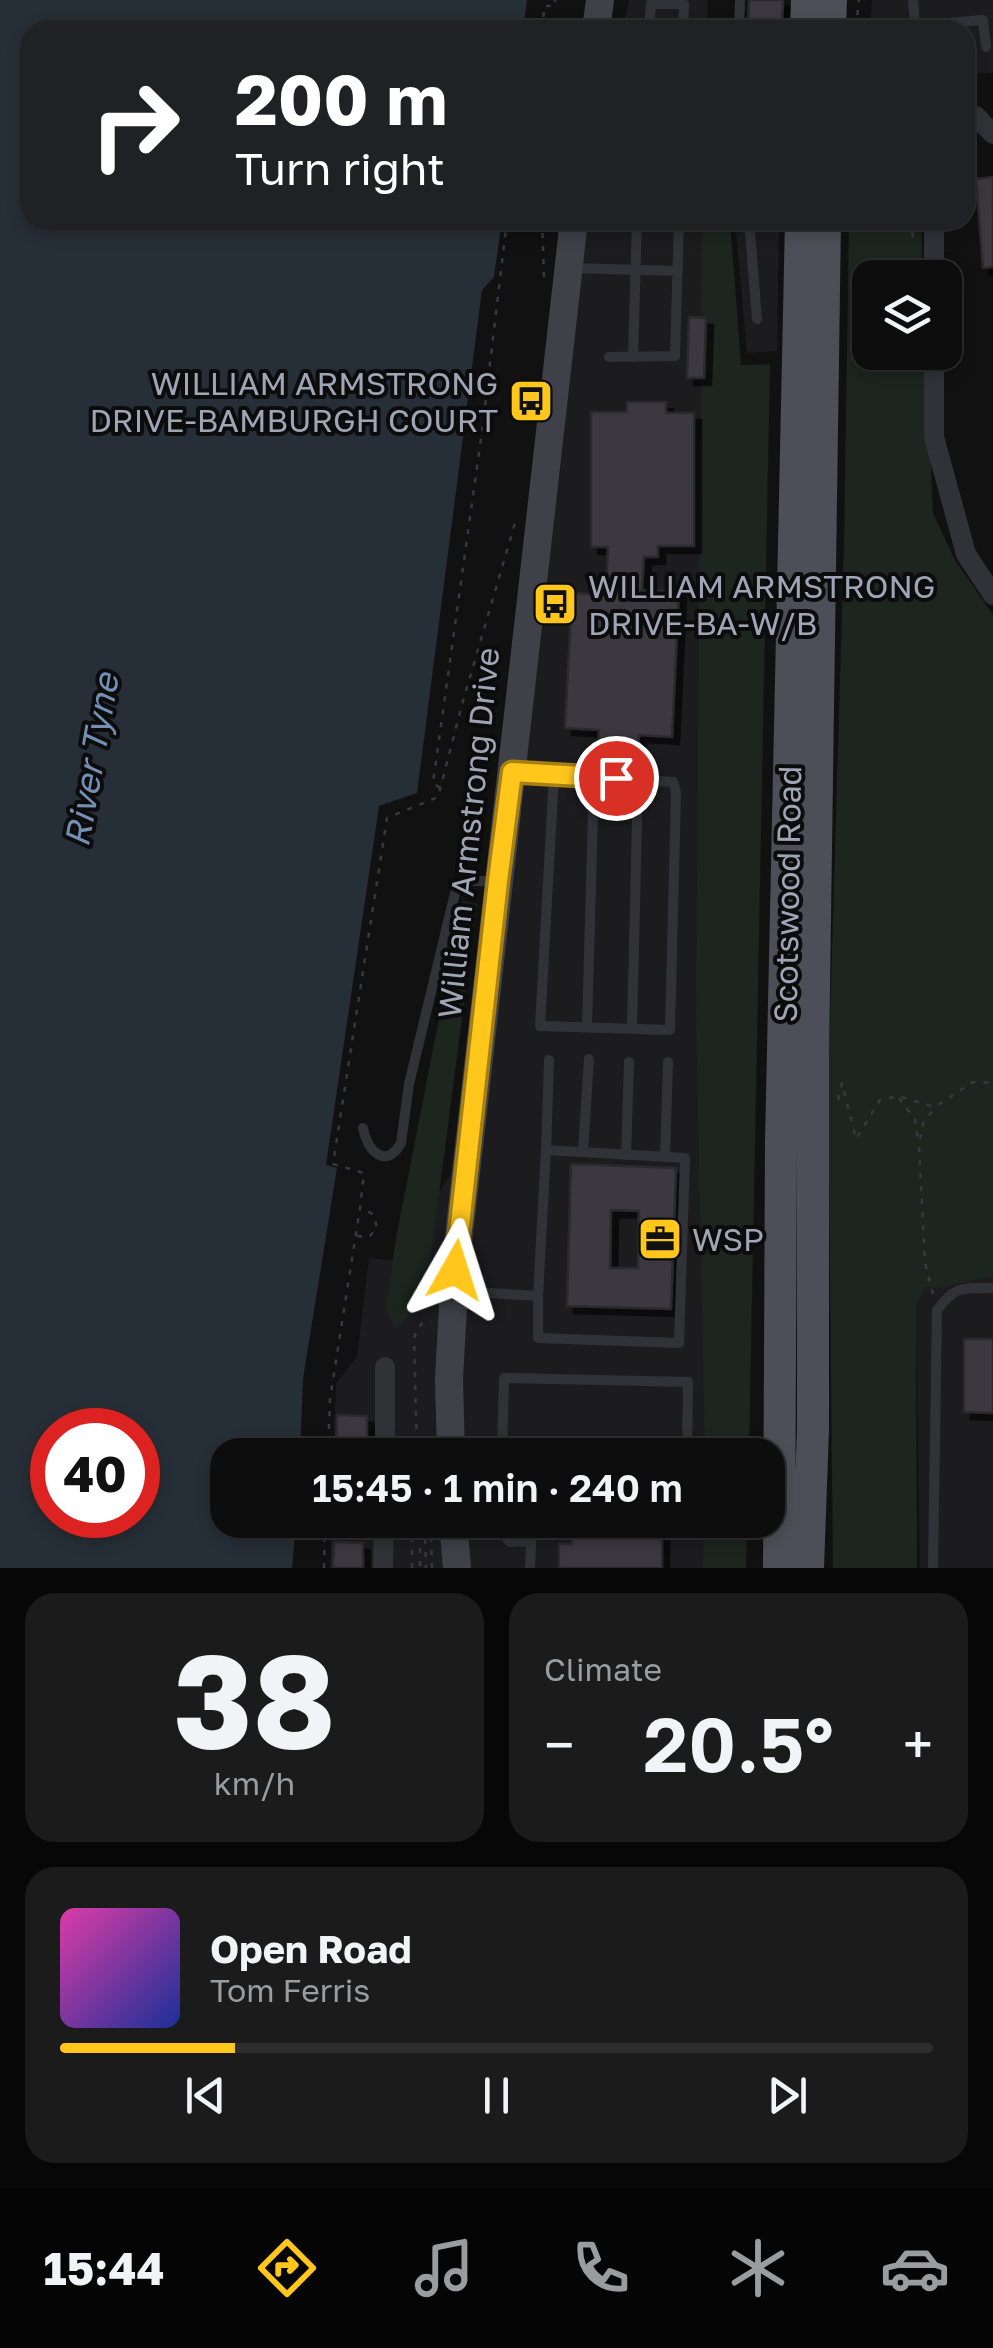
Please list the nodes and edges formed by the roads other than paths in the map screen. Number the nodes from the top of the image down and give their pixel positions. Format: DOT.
graph roads {
  1 [pos="650,20"];
  2 [pos="683,20"];
  3 [pos="975,21"];
  4 [pos="986,47"];
  5 [pos="975,116"];
  6 [pos="993,134"];
  7 [pos="571,230"];
  8 [pos="637,230"];
  9 [pos="679,230"];
  10 [pos="751,230"];
  11 [pos="801,230"];
  12 [pos="825,230"];
  13 [pos="934,230"];
  14 [pos="934,260"];
  15 [pos="634,270"];
  16 [pos="678,271"];
  17 [pos="556,273"];
  18 [pos="757,318"];
  19 [pos="609,357"];
  20 [pos="633,357"];
  21 [pos="934,370"];
  22 [pos="993,595"];
  23 [pos="512,772"];
  24 [pos="554,775"];
  25 [pos="594,777"];
  26 [pos="638,780"];
  27 [pos="498,881"];
  28 [pos="587,1027"];
  29 [pos="632,1029"];
  30 [pos="589,1059"];
  31 [pos="550,1060"];
  32 [pos="629,1062"];
  33 [pos="668,1062"];
  34 [pos="363,1128"];
  35 [pos="546,1150"];
  36 [pos="584,1152"];
  37 [pos="626,1154"];
  38 [pos="665,1157"];
  39 [pos="993,1288"];
  40 [pos="454,1291"];
  41 [pos="538,1296"];
  42 [pos="385,1367"];
  43 [pos="386,1438"];
  44 [pos="451,1438"];
  45 [pos="502,1438"];
  46 [pos="687,1438"];
  47 [pos="384,1538"];
  48 [pos="447,1538"];
  49 [pos="506,1538"];
  50 [pos="531,1538"];
  51 [pos="531,1541"];
  52 [pos="384,1568"];
  53 [pos="458,1568"];
  54 [pos="530,1568"];
  55 [pos="778,1568"];
  56 [pos="808,1568"];
  57 [pos="934,1568"];
  1 -- 2 [label="lane"];
  3 -- 4 [label="lane"];
  5 -- 6 [label="street"];
  7 -- 17 [label="street, William Armstrong Drive"];
  8 -- 15 [label="lane"];
  9 -- 16 [label="lane"];
  10 -- 18 [label="lane"];
  11 -- 55 [label="main road, Scotswood Road"];
  12 -- 56 [label="main road, Scotswood Road"];
  13 -- 14 [label="street"];
  15 -- 16 [label="lane"];
  15 -- 17 [label="lane"];
  15 -- 20 [label="lane"];
  16 -- 20 [label="lane"];
  17 -- 23 [label="street, William Armstrong Drive"];
  19 -- 20 [label="lane"];
  21 -- 22 [label="street"];
  23 -- 24 [label="lane"];
  23 -- 27 [label="street, William Armstrong Drive"];
  24 -- 25 [label="lane"];
  24 -- 28 [label="lane"];
  25 -- 26 [label="lane"];
  25 -- 28 [label="lane"];
  26 -- 29 [label="lane"];
  26 -- 29 [label="lane"];
  27 -- 34 [label="lane"];
  27 -- 40 [label="street, William Armstrong Drive"];
  28 -- 29 [label="lane"];
  30 -- 36 [label="lane"];
  31 -- 35 [label="lane"];
  32 -- 37 [label="lane"];
  33 -- 38 [label="lane"];
  35 -- 36 [label="lane"];
  35 -- 41 [label="lane"];
  36 -- 37 [label="lane"];
  37 -- 38 [label="lane"];
  38 -- 41 [label="lane"];
  39 -- 57 [label="lane"];
  40 -- 41 [label="lane"];
  40 -- 44 [label="street, William Armstrong Drive"];
  42 -- 43 [label="street"];
  45 -- 46 [label="lane"];
  47 -- 52 [label="street"];
  48 -- 53 [label="street"];
  49 -- 51 [label="lane"];
  50 -- 51 [label="lane"];
  51 -- 54 [label="lane"];
}
